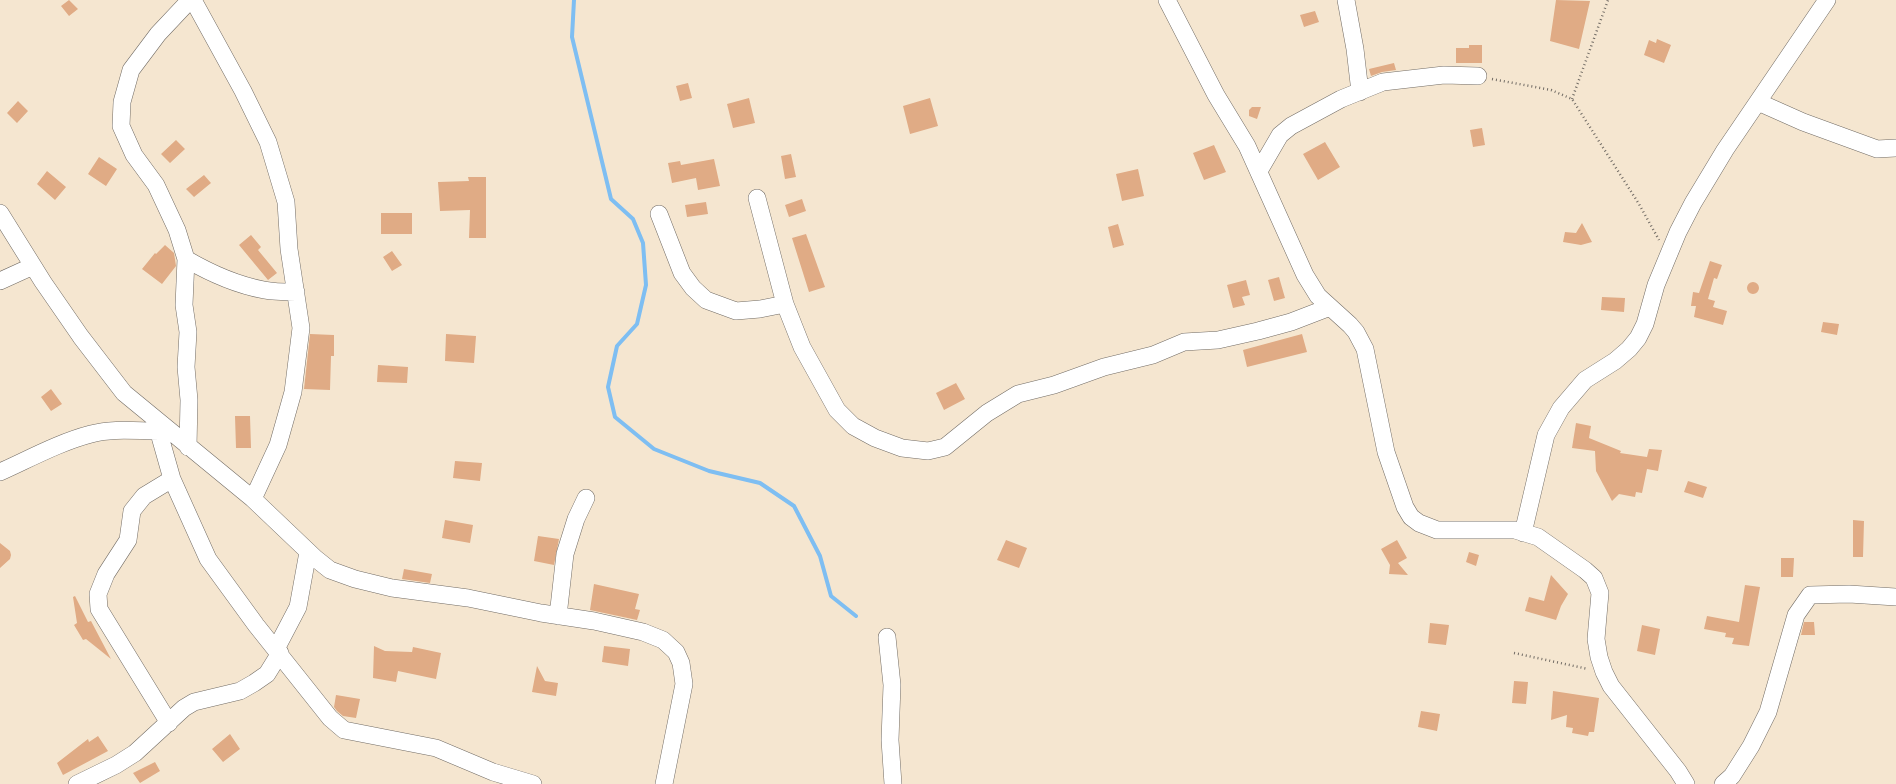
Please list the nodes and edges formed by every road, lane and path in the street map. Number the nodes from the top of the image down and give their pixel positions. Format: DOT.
graph roads {
  1 [pos="190,0"];
  2 [pos="193,0"];
  3 [pos="1166,0"];
  4 [pos="1346,0"];
  5 [pos="1608,0"];
  6 [pos="1827,0"];
  7 [pos="1478,76"];
  8 [pos="1360,92"];
  9 [pos="1572,99"];
  10 [pos="1758,102"];
  11 [pos="1896,148"];
  12 [pos="1259,172"];
  13 [pos="757,198"];
  14 [pos="0,213"];
  15 [pos="659,214"];
  16 [pos="1668,256"];
  17 [pos="186,259"];
  18 [pos="33,266"];
  19 [pos="0,281"];
  20 [pos="296,292"];
  21 [pos="785,304"];
  22 [pos="1330,307"];
  23 [pos="157,425"];
  24 [pos="188,447"];
  25 [pos="0,472"];
  26 [pos="172,479"];
  27 [pos="586,498"];
  28 [pos="253,499"];
  29 [pos="1523,533"];
  30 [pos="308,552"];
  31 [pos="1896,597"];
  32 [pos="558,616"];
  33 [pos="887,637"];
  34 [pos="278,651"];
  35 [pos="1514,653"];
  36 [pos="1604,672"];
  37 [pos="169,723"];
  38 [pos="77,784"];
  39 [pos="534,784"];
  40 [pos="664,784"];
  41 [pos="893,784"];
  42 [pos="1686,784"];
  43 [pos="1723,784"];
  1 -- 17 [label="street"];
  2 -- 20 [label="street"];
  3 -- 12 [label="street"];
  4 -- 8 [label="street"];
  5 -- 9 [label="path"];
  6 -- 10 [label="street"];
  7 -- 8 [label="street"];
  7 -- 9 [label="path"];
  8 -- 12 [label="street"];
  9 -- 16 [label="path"];
  10 -- 11 [label="street"];
  10 -- 16 [label="street"];
  12 -- 22 [label="street"];
  13 -- 21 [label="street"];
  14 -- 18 [label="street"];
  15 -- 21 [label="street"];
  16 -- 29 [label="street"];
  17 -- 20 [label="street"];
  17 -- 24 [label="street"];
  18 -- 19 [label="street"];
  18 -- 23 [label="street"];
  20 -- 28 [label="street"];
  21 -- 22 [label="street"];
  22 -- 29 [label="street"];
  23 -- 24 [label="street"];
  23 -- 25 [label="street"];
  23 -- 26 [label="street"];
  24 -- 28 [label="street"];
  26 -- 34 [label="street"];
  26 -- 37 [label="street"];
  27 -- 32 [label="street"];
  28 -- 30 [label="street"];
  29 -- 36 [label="street"];
  30 -- 32 [label="street"];
  30 -- 34 [label="street"];
  31 -- 43 [label="street"];
  32 -- 40 [label="street"];
  33 -- 41 [label="street"];
  34 -- 37 [label="street"];
  34 -- 39 [label="street"];
  35 -- 36 [label="path"];
  36 -- 42 [label="street"];
  37 -- 38 [label="street"];
}
